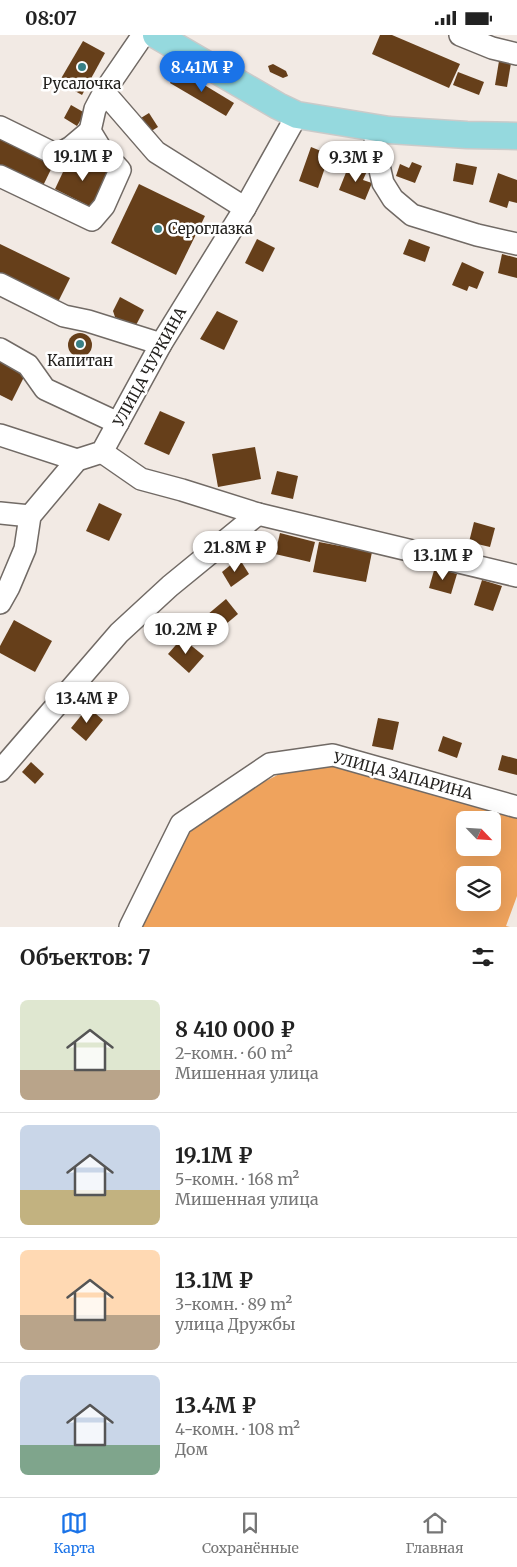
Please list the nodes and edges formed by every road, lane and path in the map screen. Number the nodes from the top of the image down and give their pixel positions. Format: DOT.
graph roads {
  1 [pos="143,35"];
  2 [pos="156,35"];
  3 [pos="460,35"];
  4 [pos="517,55"];
  5 [pos="104,93"];
  6 [pos="297,115"];
  7 [pos="0,127"];
  8 [pos="374,127"];
  9 [pos="90,131"];
  10 [pos="517,135"];
  11 [pos="0,176"];
  12 [pos="245,208"];
  13 [pos="517,244"];
  14 [pos="0,284"];
  15 [pos="161,344"];
  16 [pos="0,349"];
  17 [pos="118,423"];
  18 [pos="0,435"];
  19 [pos="102,452"];
  20 [pos="76,460"];
  21 [pos="0,513"];
  22 [pos="258,514"];
  23 [pos="30,516"];
  24 [pos="517,576"];
  25 [pos="0,603"];
  26 [pos="0,771"];
  27 [pos="517,807"];
  28 [pos="130,927"];
  1 -- 5 [label="street"];
  2 -- 6 [label="main road"];
  3 -- 4 [label="street"];
  5 -- 9 [label="street"];
  5 -- 12 [label="street"];
  6 -- 8 [label="main road"];
  6 -- 12 [label="street, УЛИЦА ЧУРКИНА"];
  7 -- 9 [label="street"];
  8 -- 10 [label="main road"];
  8 -- 13 [label="street"];
  9 -- 11 [label="street"];
  12 -- 15 [label="street, УЛИЦА ЧУРКИНА"];
  14 -- 15 [label="street"];
  15 -- 17 [label="street, УЛИЦА ЧУРКИНА"];
  16 -- 17 [label="street"];
  17 -- 19 [label="street, УЛИЦА ЧУРКИНА"];
  18 -- 20 [label="street"];
  19 -- 20 [label="street"];
  19 -- 22 [label="street"];
  20 -- 23 [label="street"];
  21 -- 23 [label="street"];
  22 -- 24 [label="street"];
  22 -- 26 [label="street"];
  23 -- 25 [label="street"];
  27 -- 28 [label="street, УЛИЦА ЗАПАРИНА"];
}
